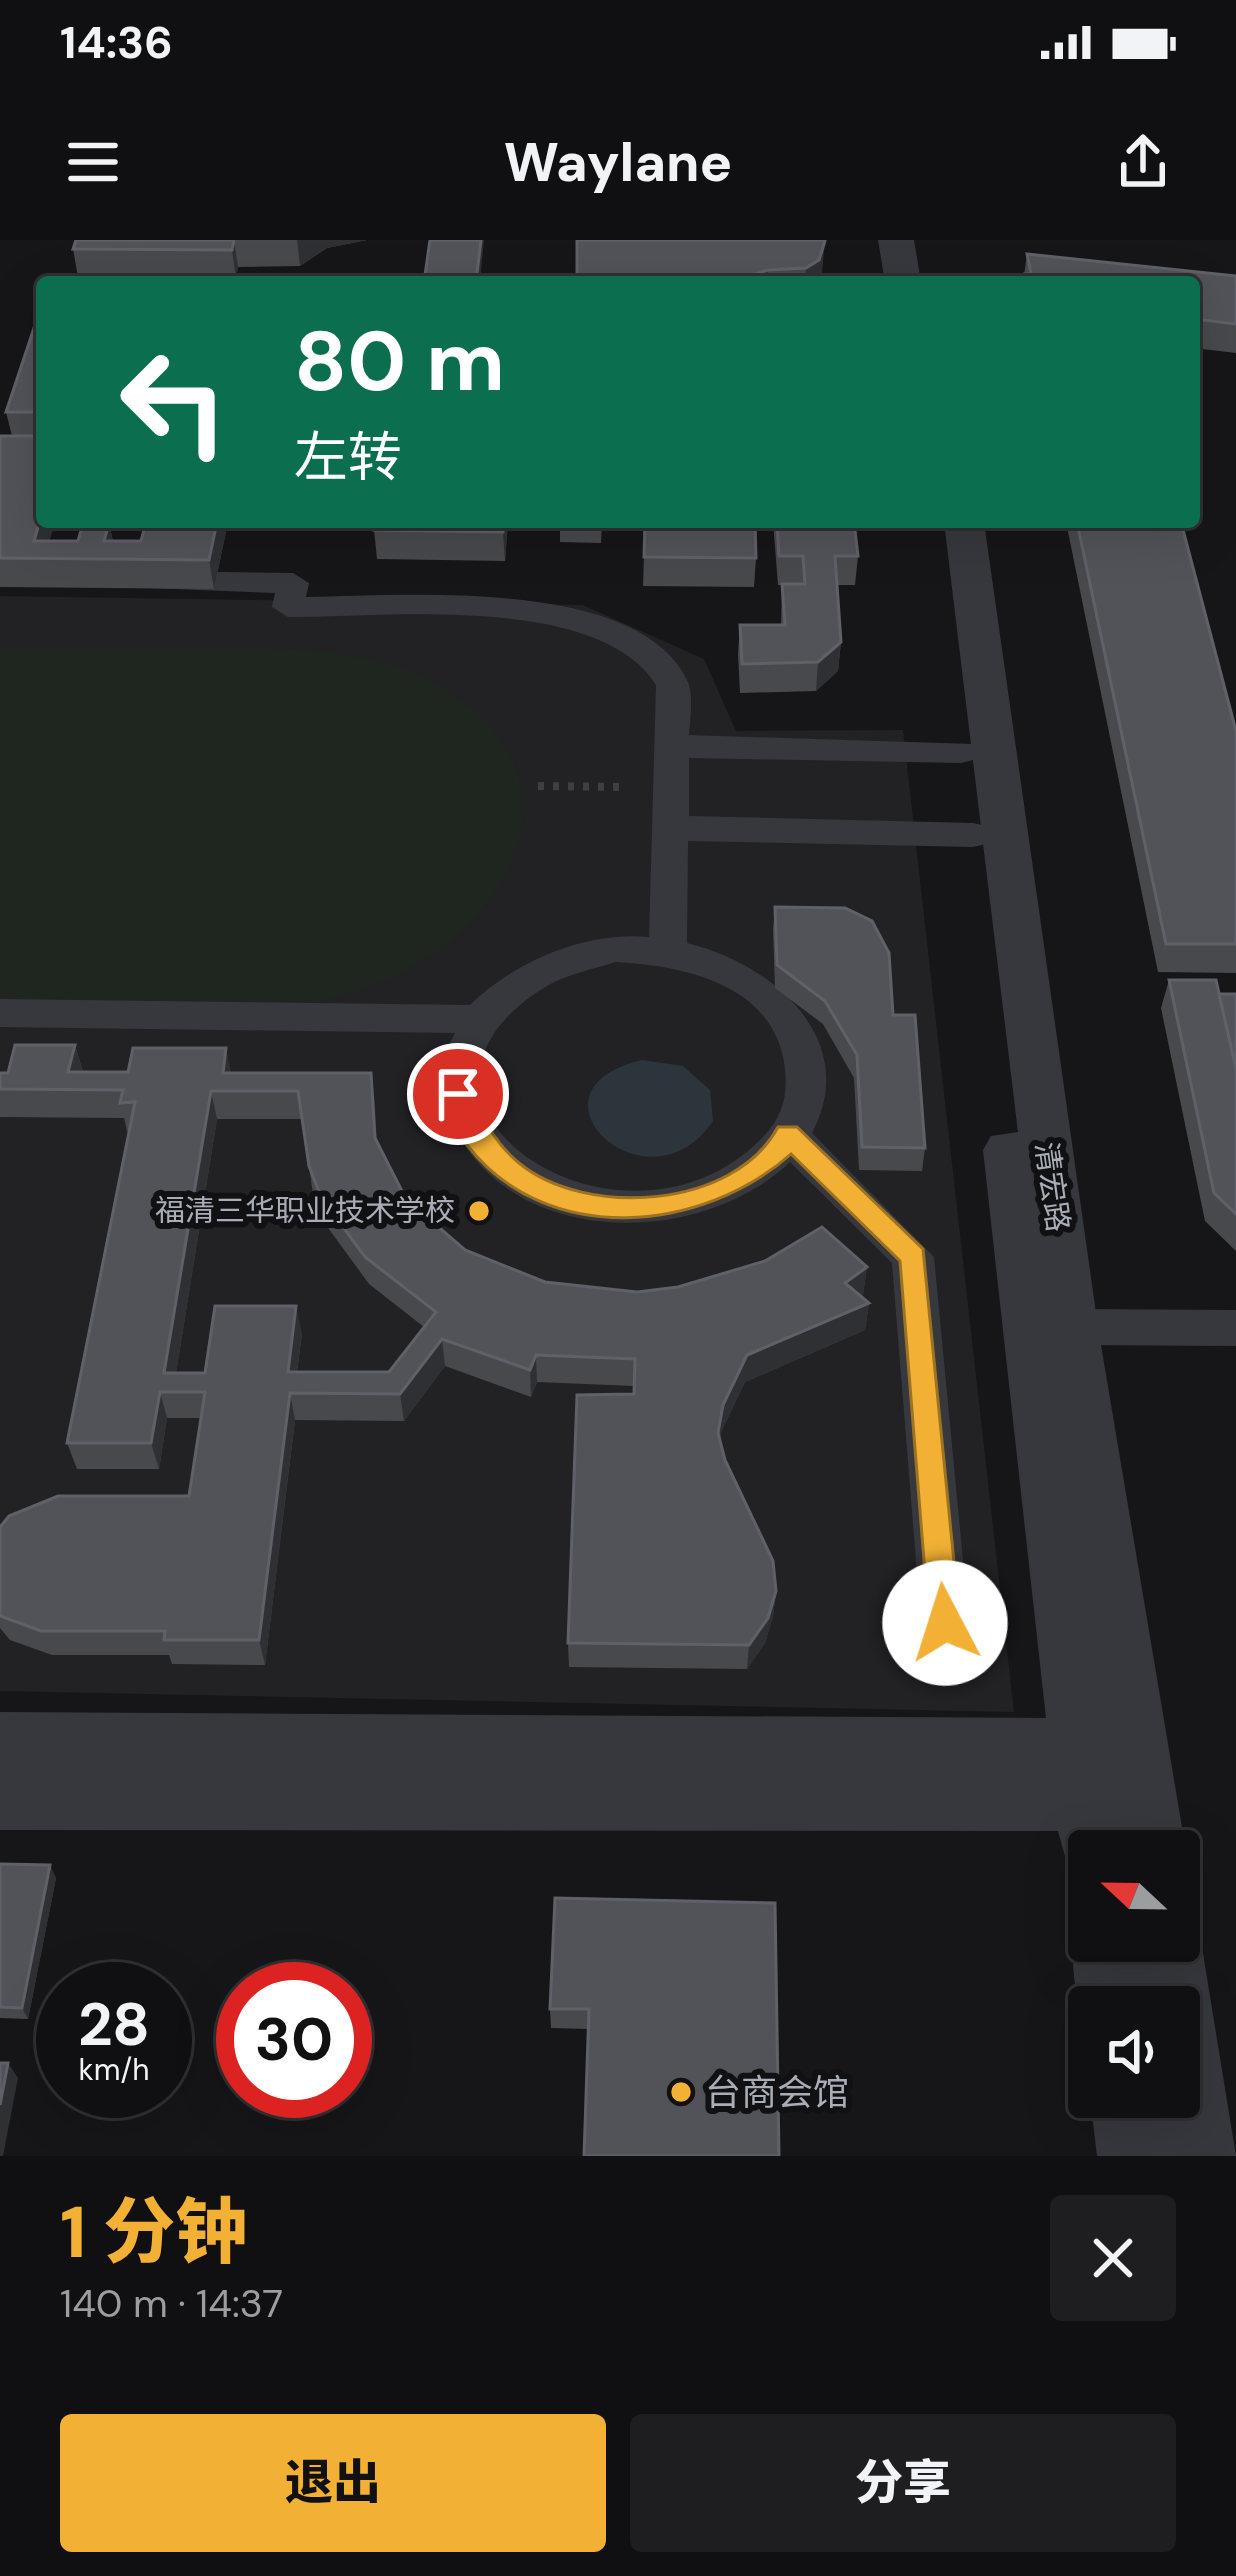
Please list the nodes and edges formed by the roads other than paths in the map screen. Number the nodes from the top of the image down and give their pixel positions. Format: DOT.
graph roads {
  1 [pos="896,240"];
  2 [pos="926,240"];
  3 [pos="902,276"];
  4 [pos="931,276"];
  5 [pos="934,528"];
  6 [pos="965,528"];
  7 [pos="135,581"];
  8 [pos="672,746"];
  9 [pos="961,752"];
  10 [pos="670,828"];
  11 [pos="973,835"];
  12 [pos="668,951"];
  13 [pos="0,1013"];
  14 [pos="478,1019"];
  15 [pos="788,1135"];
  16 [pos="1070,1327"];
  17 [pos="1236,1328"];
  18 [pos="945,1623"];
  19 [pos="0,1742"];
  20 [pos="0,1799"];
  21 [pos="1087,1800"];
  22 [pos="1150,1830"];
  23 [pos="1128,2118"];
  24 [pos="1196,2118"];
  25 [pos="1133,2156"];
  26 [pos="1202,2156"];
  1 -- 3 [label="street"];
  2 -- 4 [label="street"];
  5 -- 9 [label="street, 清宏路"];
  6 -- 16 [label="street, 清宏路"];
  7 -- 8 [label="street"];
  8 -- 9 [label="street"];
  8 -- 10 [label="street"];
  9 -- 11 [label="street, 清宏路"];
  10 -- 11 [label="street"];
  10 -- 12 [label="street"];
  11 -- 21 [label="street, 清宏路"];
  12 -- 14 [label="street"];
  12 -- 15 [label="street"];
  13 -- 14 [label="street"];
  14 -- 15 [label="street"];
  15 -- 18 [label="street"];
  16 -- 17 [label="street"];
  16 -- 22 [label="street, 清宏路"];
  19 -- 21 [label="street"];
  20 -- 21 [label="street"];
  23 -- 25 [label="street"];
  24 -- 26 [label="street"];
}
